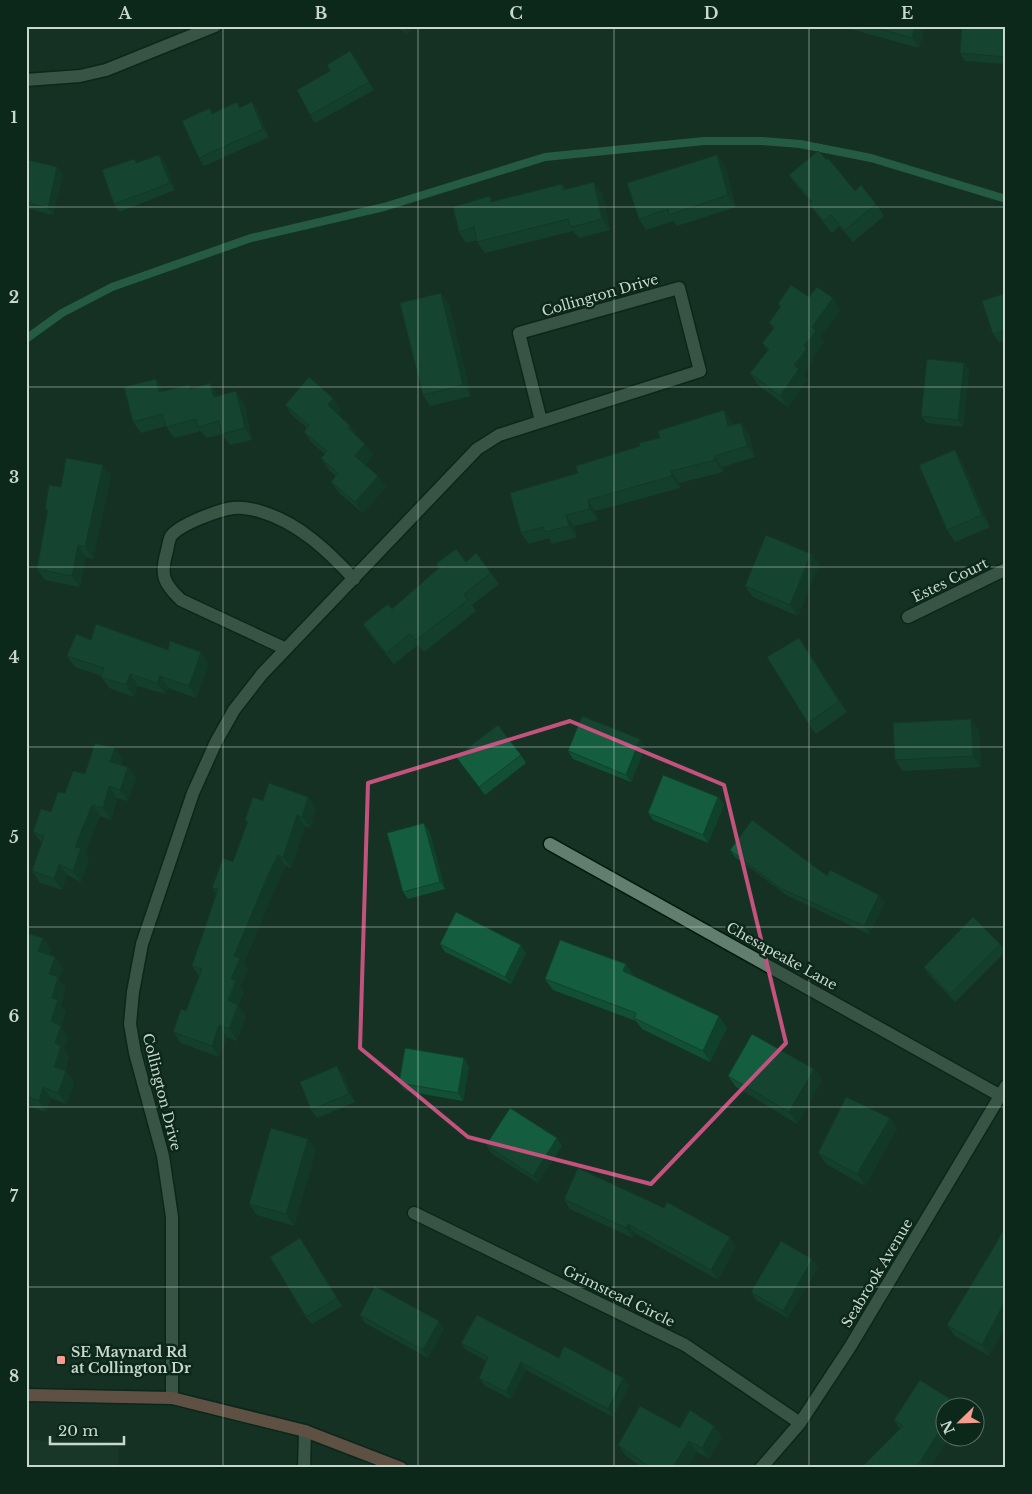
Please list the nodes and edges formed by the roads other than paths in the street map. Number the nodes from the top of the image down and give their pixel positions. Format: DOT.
graph roads {
  1 [pos="215,26"];
  2 [pos="26,80"];
  3 [pos="541,421"];
  4 [pos="1006,569"];
  5 [pos="354,579"];
  6 [pos="908,617"];
  7 [pos="284,648"];
  8 [pos="550,844"];
  9 [pos="1003,1090"];
  10 [pos="414,1213"];
  11 [pos="26,1395"];
  12 [pos="172,1398"];
  13 [pos="800,1422"];
  14 [pos="305,1431"];
  15 [pos="304,1468"];
  16 [pos="401,1468"];
  17 [pos="761,1468"];
  1 -- 2 [label="street"];
  3 -- 3 [label="street, Collington Drive"];
  3 -- 5 [label="street, Collington Drive"];
  4 -- 6 [label="street, Estes Court"];
  5 -- 7 [label="street, Collington Drive"];
  5 -- 7 [label="street"];
  7 -- 12 [label="street, Collington Drive"];
  8 -- 9 [label="street, Chesapeake Lane"];
  9 -- 13 [label="street, Seabrook Avenue"];
  10 -- 13 [label="street, Grimstead Circle"];
  11 -- 12 [label="main road"];
  12 -- 14 [label="main road"];
  13 -- 17 [label="street, Seabrook Avenue"];
  14 -- 15 [label="street"];
  14 -- 16 [label="main road"];
}
